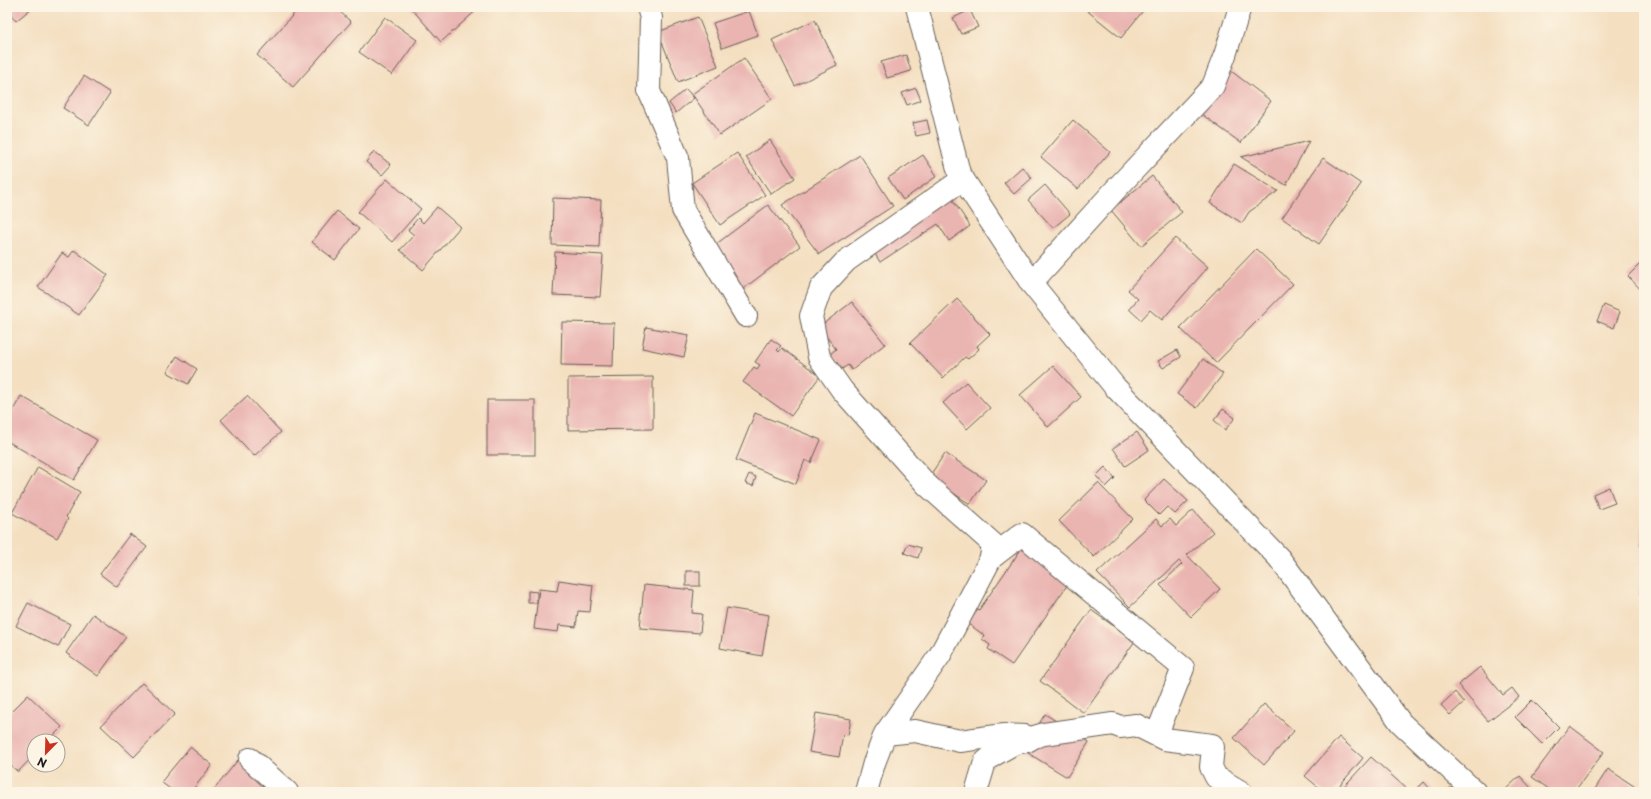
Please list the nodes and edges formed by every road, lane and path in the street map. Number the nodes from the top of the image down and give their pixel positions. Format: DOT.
graph roads {
  1 [pos="648,7"];
  2 [pos="917,7"];
  3 [pos="1240,7"];
  4 [pos="963,179"];
  5 [pos="1031,283"];
  6 [pos="746,316"];
  7 [pos="991,558"];
  8 [pos="885,734"];
  9 [pos="1160,736"];
  10 [pos="1034,737"];
  11 [pos="250,759"];
  12 [pos="287,792"];
  13 [pos="866,792"];
  14 [pos="976,792"];
  15 [pos="1241,792"];
  16 [pos="1475,792"];
  1 -- 6 [label="street"];
  2 -- 4 [label="street"];
  3 -- 5 [label="street"];
  4 -- 5 [label="street"];
  4 -- 7 [label="street"];
  5 -- 16 [label="street"];
  7 -- 8 [label="street"];
  7 -- 9 [label="street"];
  8 -- 10 [label="street"];
  8 -- 13 [label="street"];
  9 -- 10 [label="street"];
  9 -- 15 [label="street"];
  10 -- 14 [label="street"];
  11 -- 12 [label="street"];
}
